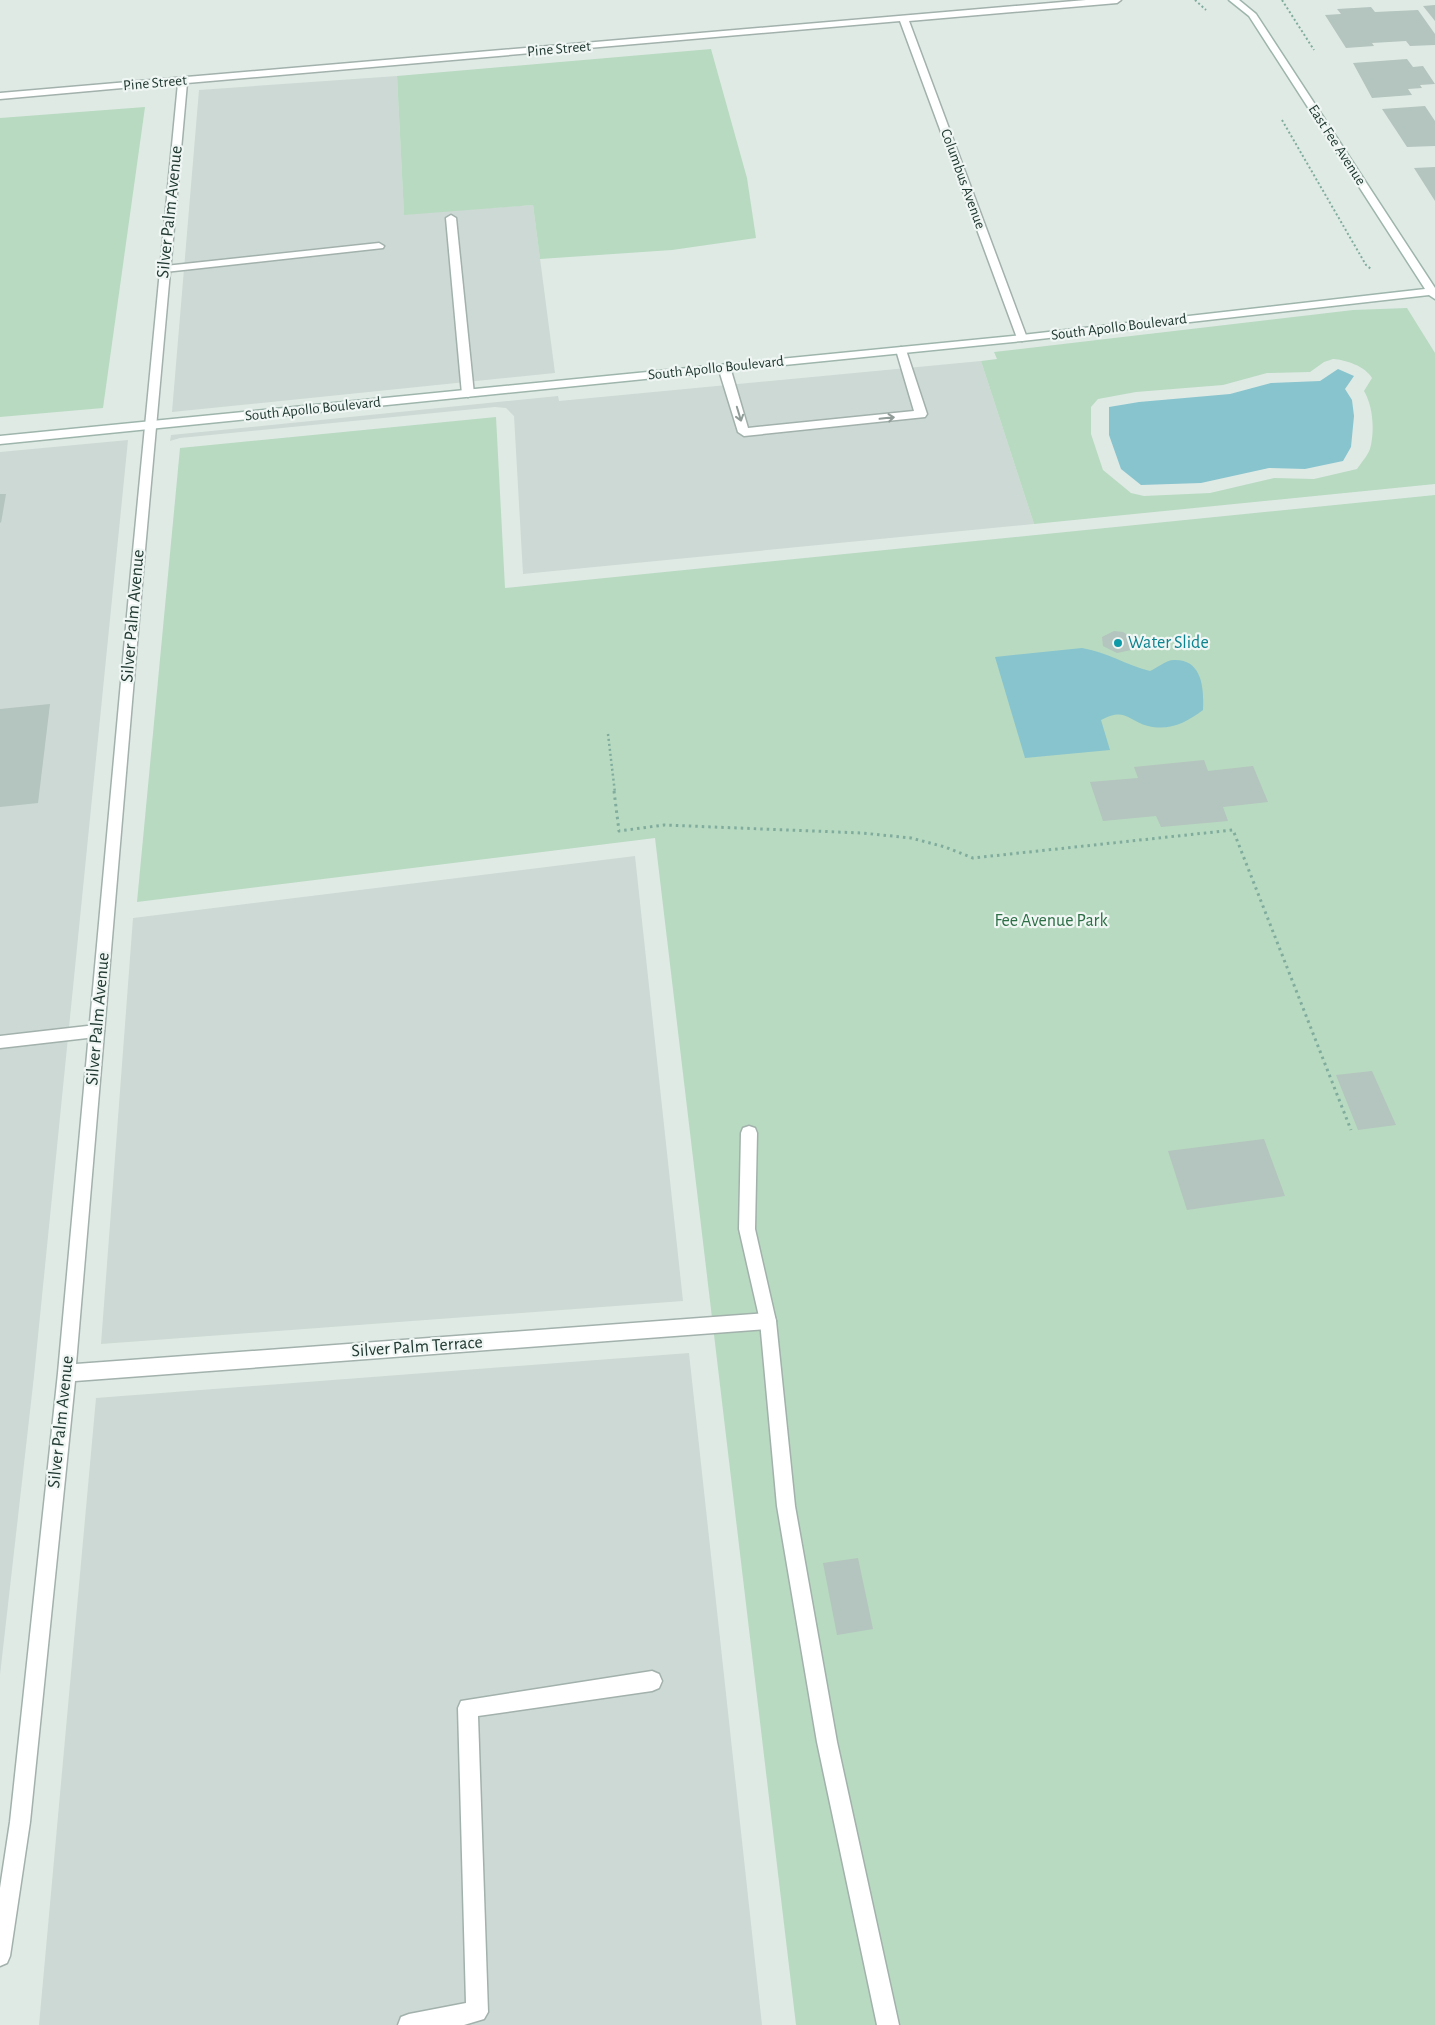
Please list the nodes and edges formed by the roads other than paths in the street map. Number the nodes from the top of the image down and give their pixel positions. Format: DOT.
graph roads {
  1 [pos="1117,0"];
  2 [pos="1233,0"];
  3 [pos="904,20"];
  4 [pos="183,80"];
  5 [pos="0,96"];
  6 [pos="451,218"];
  7 [pos="379,246"];
  8 [pos="165,269"];
  9 [pos="1433,294"];
  10 [pos="1022,338"];
  11 [pos="901,350"];
  12 [pos="724,368"];
  13 [pos="468,394"];
  14 [pos="150,426"];
  15 [pos="0,440"];
  16 [pos="96,1031"];
  17 [pos="0,1042"];
  18 [pos="749,1133"];
  19 [pos="768,1321"];
  20 [pos="66,1373"];
  21 [pos="652,1681"];
  22 [pos="0,1956"];
  23 [pos="410,2025"];
  24 [pos="888,2025"];
  1 -- 3 [label="street, Pine Street"];
  2 -- 9 [label="street, East Fee Avenue"];
  3 -- 4 [label="street, Pine Street"];
  3 -- 10 [label="street, Columbus Avenue"];
  4 -- 5 [label="street, Pine Street"];
  4 -- 8 [label="street, Silver Palm Avenue"];
  6 -- 13 [label="street"];
  7 -- 8 [label="street"];
  8 -- 14 [label="street, Silver Palm Avenue"];
  9 -- 10 [label="street, South Apollo Boulevard"];
  10 -- 11 [label="street, South Apollo Boulevard"];
  11 -- 12 [label="street, South Apollo Boulevard"];
  12 -- 11 [label="street, one-way"];
  12 -- 13 [label="street, South Apollo Boulevard"];
  13 -- 14 [label="street, South Apollo Boulevard"];
  14 -- 15 [label="street, South Apollo Boulevard"];
  14 -- 16 [label="street, Silver Palm Avenue"];
  16 -- 17 [label="street"];
  16 -- 20 [label="street, Silver Palm Avenue"];
  18 -- 19 [label="street"];
  19 -- 20 [label="street, Silver Palm Terrace"];
  19 -- 24 [label="street"];
  20 -- 22 [label="street, Silver Palm Avenue"];
  21 -- 23 [label="street"];
}
